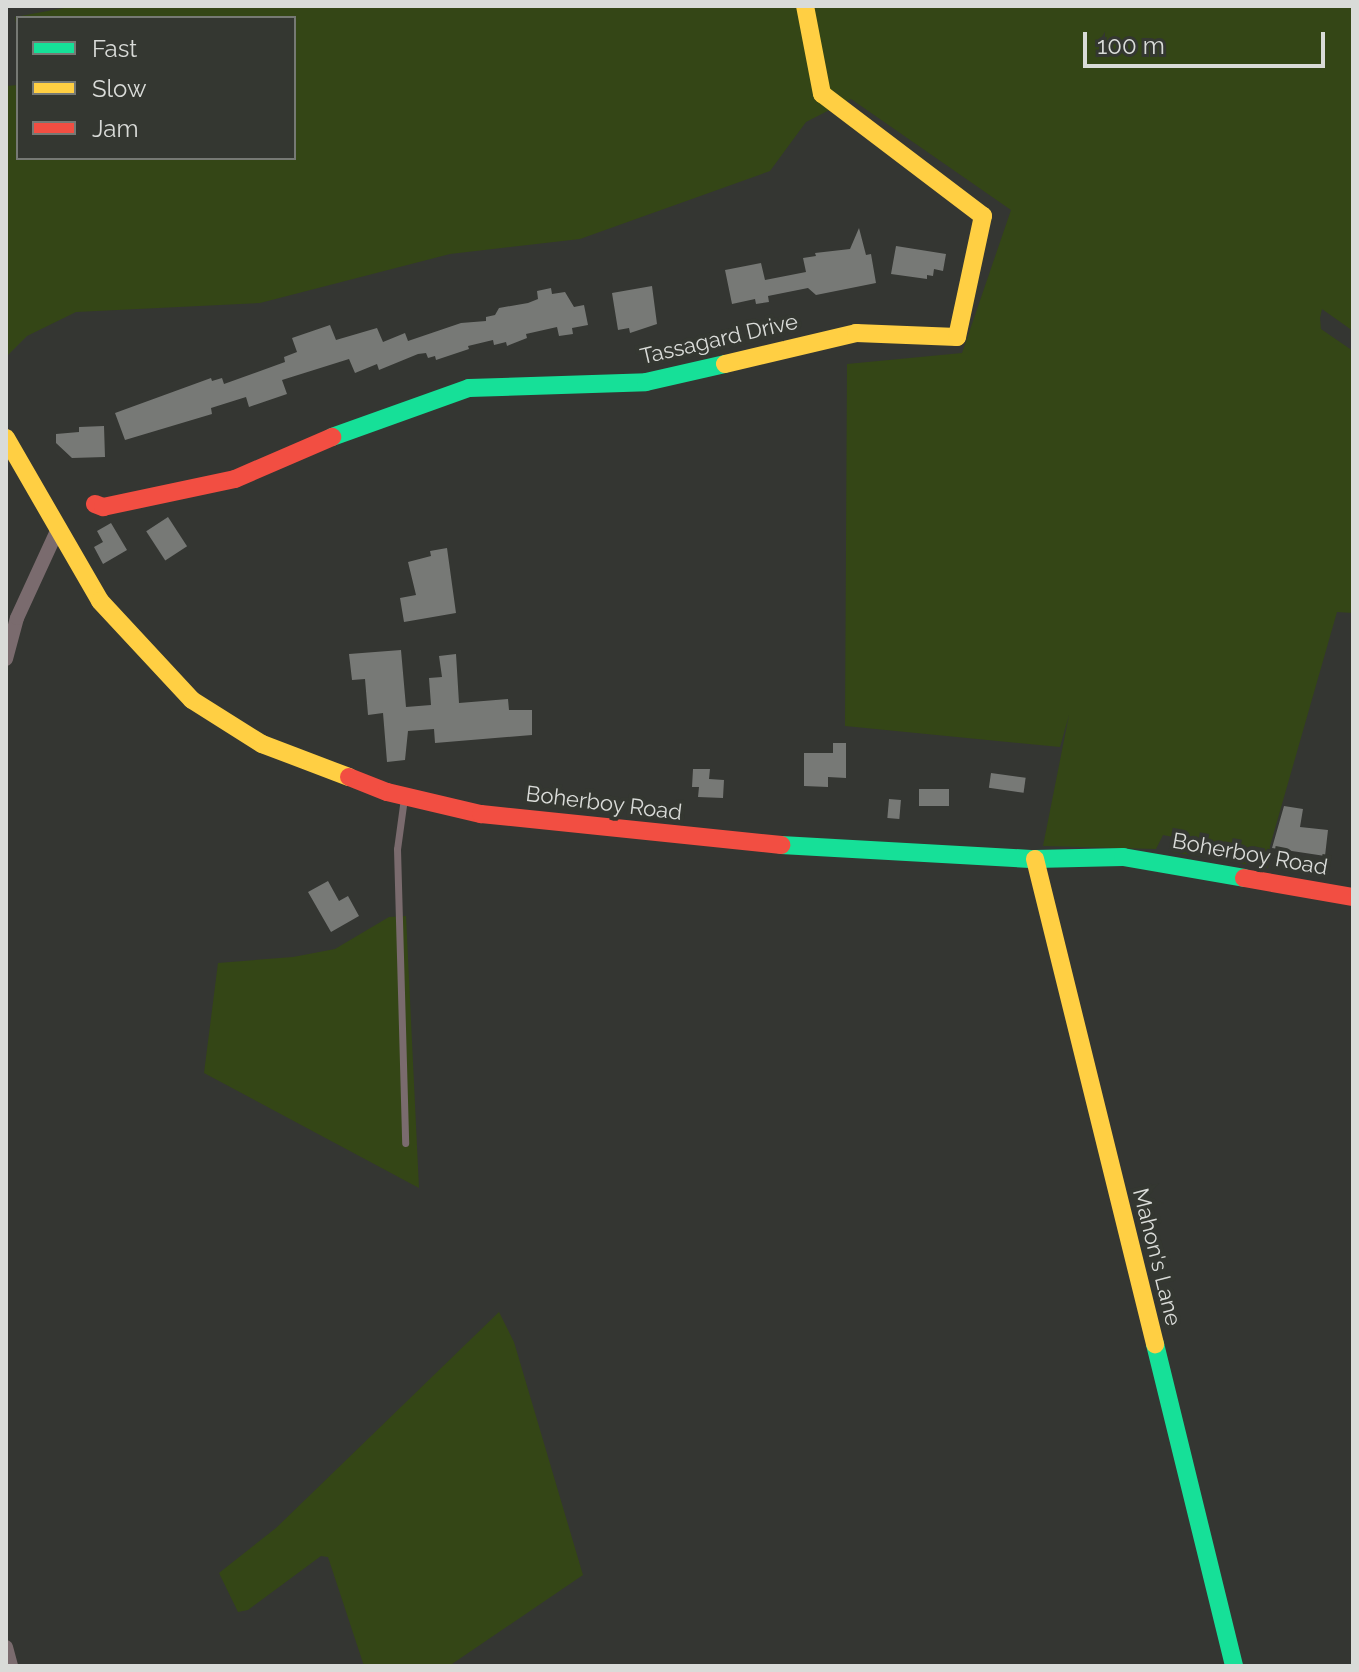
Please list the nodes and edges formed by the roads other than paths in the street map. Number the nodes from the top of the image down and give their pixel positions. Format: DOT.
graph roads {
  1 [pos="805,6"];
  2 [pos="6,438"];
  3 [pos="95,504"];
  4 [pos="57,531"];
  5 [pos="6,659"];
  6 [pos="404,797"];
  7 [pos="1035,859"];
  8 [pos="1353,897"];
  9 [pos="405,1143"];
  10 [pos="6,1647"];
  11 [pos="11,1666"];
  12 [pos="1234,1666"];
  1 -- 3 [label="street, Tassagard Drive"];
  2 -- 4 [label="street, Boherboy Road"];
  4 -- 5 [label="street"];
  4 -- 6 [label="street, Boherboy Road"];
  6 -- 7 [label="street, Boherboy Road"];
  6 -- 9 [label="lane"];
  7 -- 8 [label="street, Boherboy Road"];
  7 -- 12 [label="street, Mahon's Lane"];
  10 -- 11 [label="street"];
}
